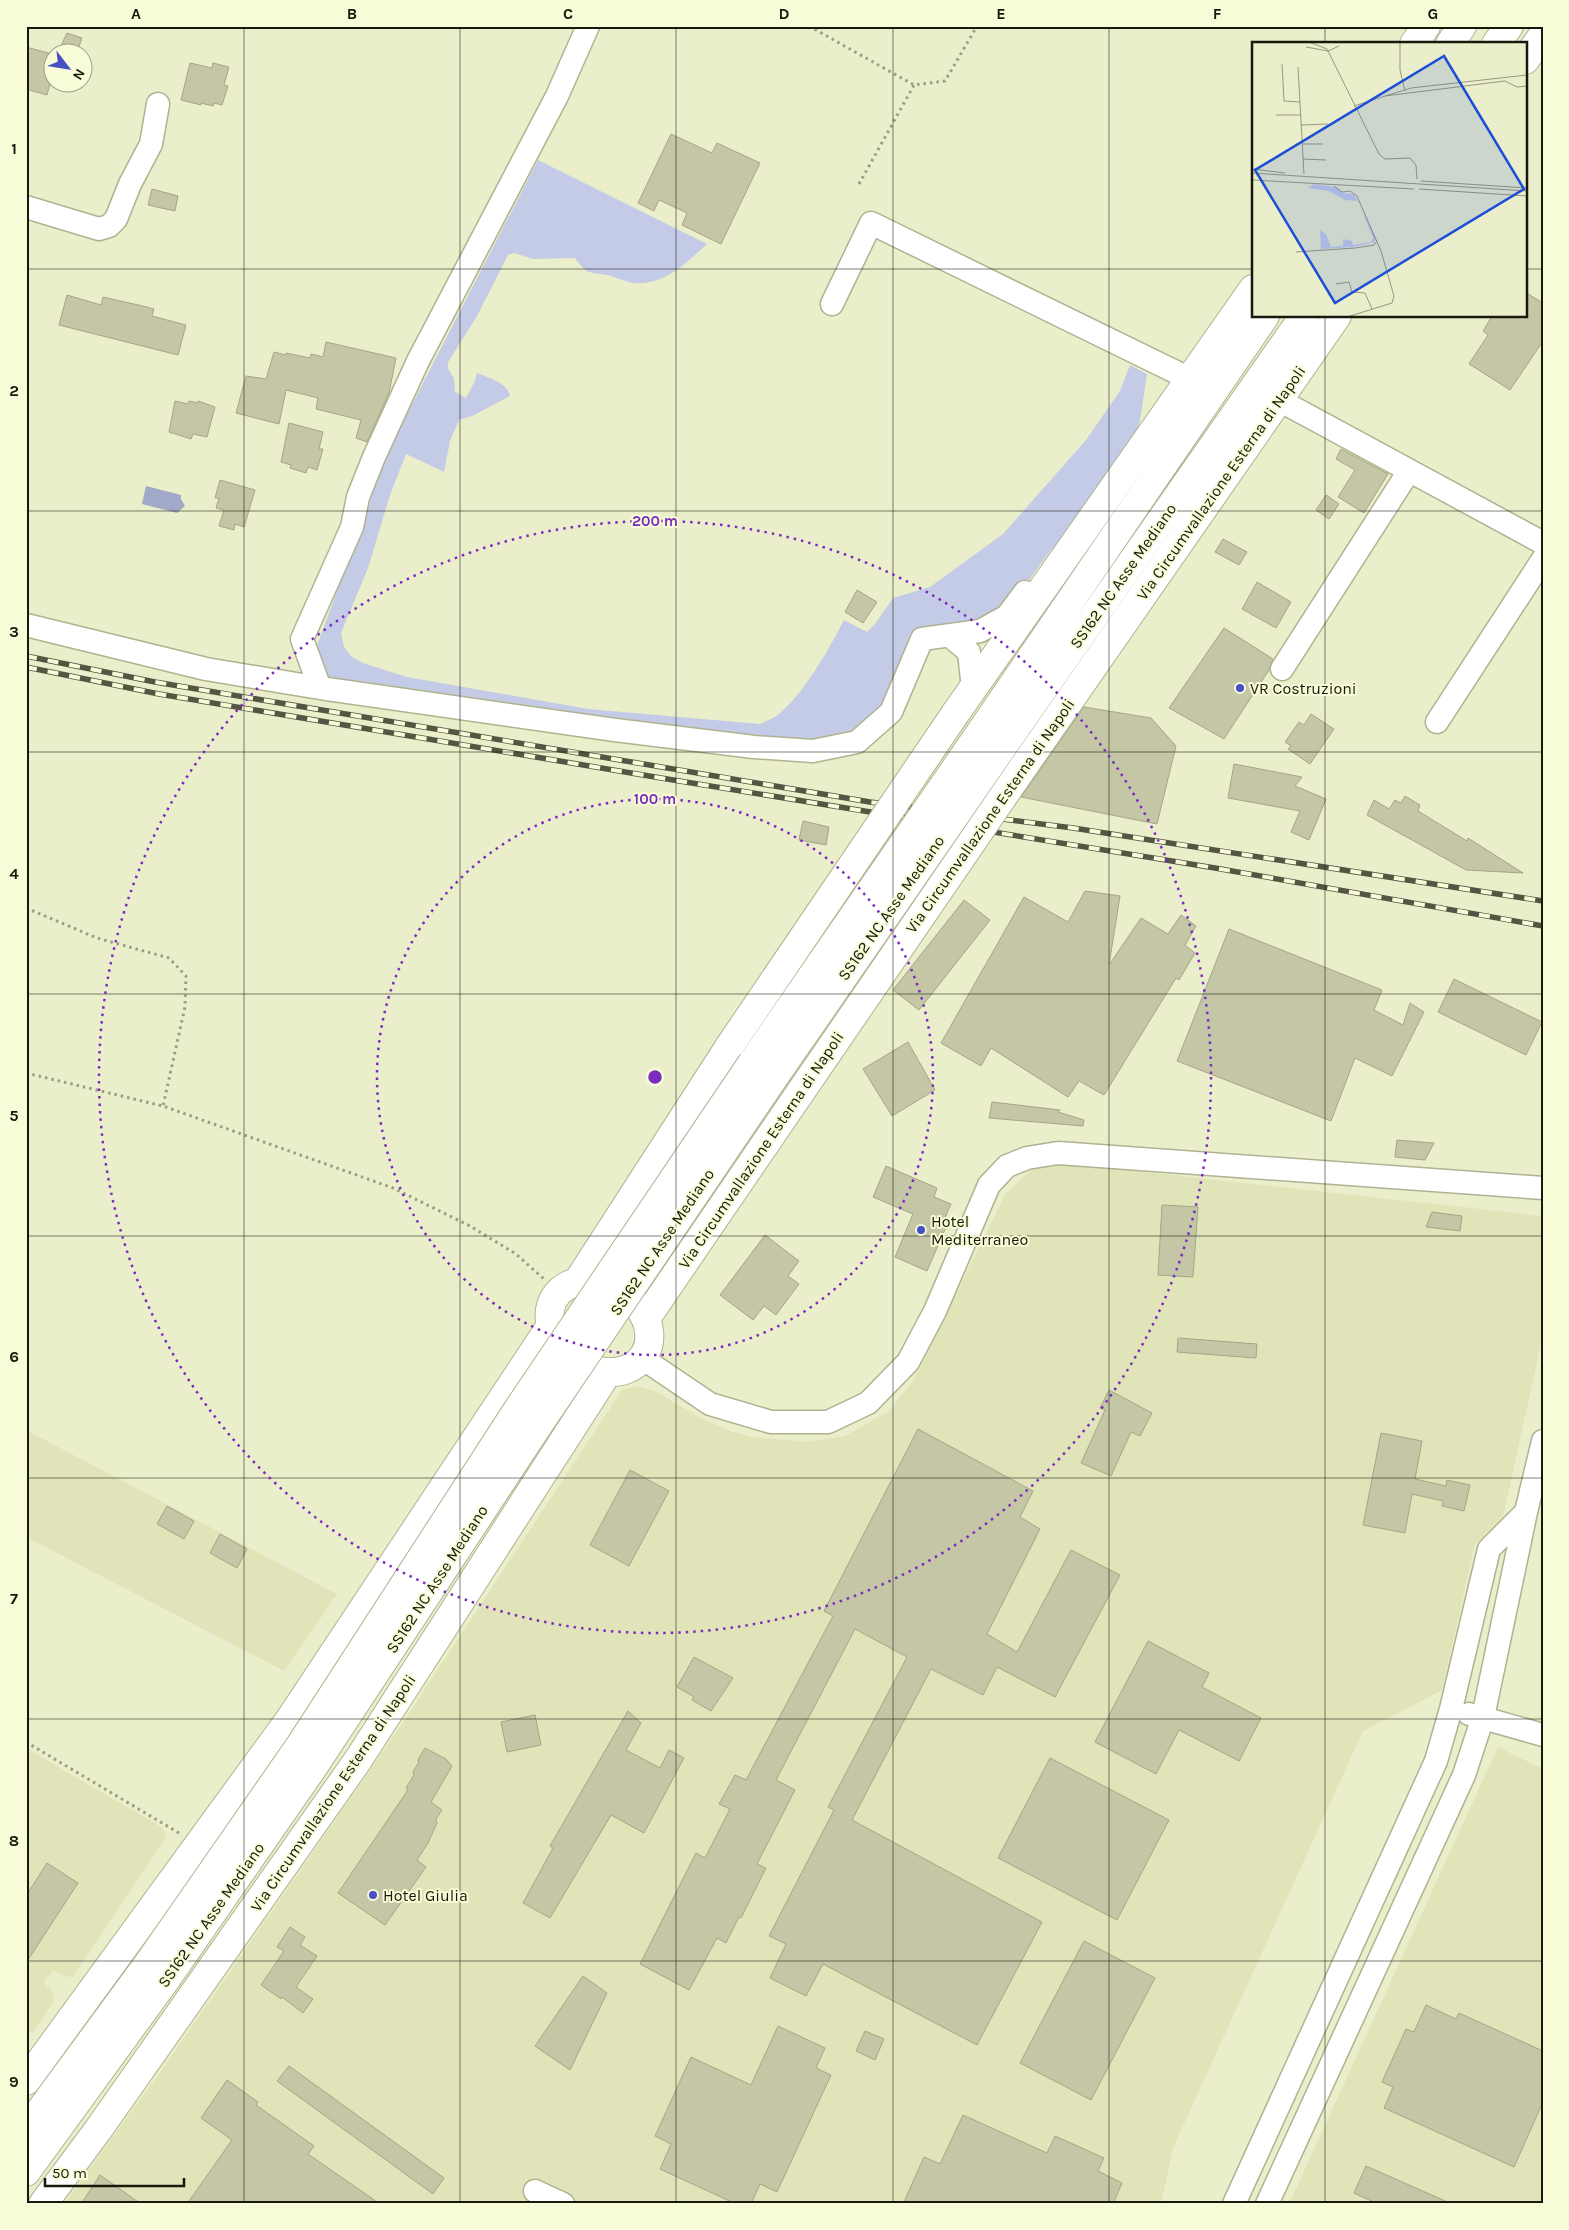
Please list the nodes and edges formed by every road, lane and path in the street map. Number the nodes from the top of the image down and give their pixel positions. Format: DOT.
graph roads {
  1 [pos="588,26"];
  2 [pos="809,26"];
  3 [pos="977,26"];
  4 [pos="1426,26"];
  5 [pos="1462,26"];
  6 [pos="1509,26"];
  7 [pos="1543,35"];
  8 [pos="1415,42"];
  9 [pos="1451,42"];
  10 [pos="1497,42"];
  11 [pos="1526,59"];
  12 [pos="914,85"];
  13 [pos="158,104"];
  14 [pos="859,184"];
  15 [pos="26,207"];
  16 [pos="1252,289"];
  17 [pos="832,304"];
  18 [pos="1264,318"];
  19 [pos="1303,318"];
  20 [pos="1336,318"];
  21 [pos="1190,378"];
  22 [pos="1279,400"];
  23 [pos="1410,471"];
  24 [pos="1543,543"];
  25 [pos="1073,545"];
  26 [pos="1543,558"];
  27 [pos="26,625"];
  28 [pos="950,636"];
  29 [pos="1282,669"];
  30 [pos="320,688"];
  31 [pos="973,689"];
  32 [pos="1437,722"];
  33 [pos="26,908"];
  34 [pos="26,1073"];
  35 [pos="163,1106"];
  36 [pos="1543,1188"];
  37 [pos="547,1286"];
  38 [pos="642,1358"];
  39 [pos="1543,1441"];
  40 [pos="1526,1512"];
  41 [pos="1451,1709"];
  42 [pos="1483,1717"];
  43 [pos="1543,1735"];
  44 [pos="26,1742"];
  45 [pos="199,1845"];
  46 [pos="158,1971"];
  47 [pos="26,2081"];
  48 [pos="26,2130"];
  49 [pos="26,2172"];
  50 [pos="536,2191"];
  51 [pos="42,2204"];
  52 [pos="563,2204"];
  53 [pos="1234,2204"];
  54 [pos="1267,2204"];
  1 -- 30 [label="street"];
  2 -- 12 [label="path"];
  3 -- 12 [label="path"];
  4 -- 8 [label="main road"];
  5 -- 9 [label="main road"];
  6 -- 10 [label="main road"];
  7 -- 11 [label="main road"];
  12 -- 14 [label="path"];
  13 -- 15 [label="street"];
  16 -- 21 [label="main road"];
  17 -- 21 [label="street"];
  18 -- 46 [label="main road, SS162 NC Asse Mediano, bridge"];
  19 -- 46 [label="main road, SS162 NC Asse Mediano, bridge"];
  20 -- 22 [label="main road, Via Circumvallazione Esterna di Napoli"];
  21 -- 25 [label="main road"];
  22 -- 23 [label="street"];
  22 -- 38 [label="main road, Via Circumvallazione Esterna di Napoli, bridge"];
  23 -- 24 [label="street"];
  23 -- 29 [label="street"];
  25 -- 28 [label="street"];
  25 -- 31 [label="main road"];
  26 -- 32 [label="street"];
  27 -- 30 [label="street"];
  28 -- 30 [label="street"];
  28 -- 31 [label="street"];
  31 -- 45 [label="main road, bridge"];
  33 -- 35 [label="path"];
  34 -- 35 [label="path"];
  35 -- 37 [label="path"];
  36 -- 38 [label="street"];
  38 -- 51 [label="main road, Via Circumvallazione Esterna di Napoli"];
  39 -- 40 [label="street"];
  40 -- 41 [label="street"];
  40 -- 42 [label="street"];
  41 -- 42 [label="street"];
  41 -- 53 [label="street"];
  42 -- 43 [label="street"];
  42 -- 54 [label="street"];
  44 -- 45 [label="path"];
  45 -- 47 [label="main road"];
  46 -- 48 [label="main road, SS162 NC Asse Mediano"];
  46 -- 49 [label="main road, SS162 NC Asse Mediano"];
  50 -- 52 [label="street"];
}
